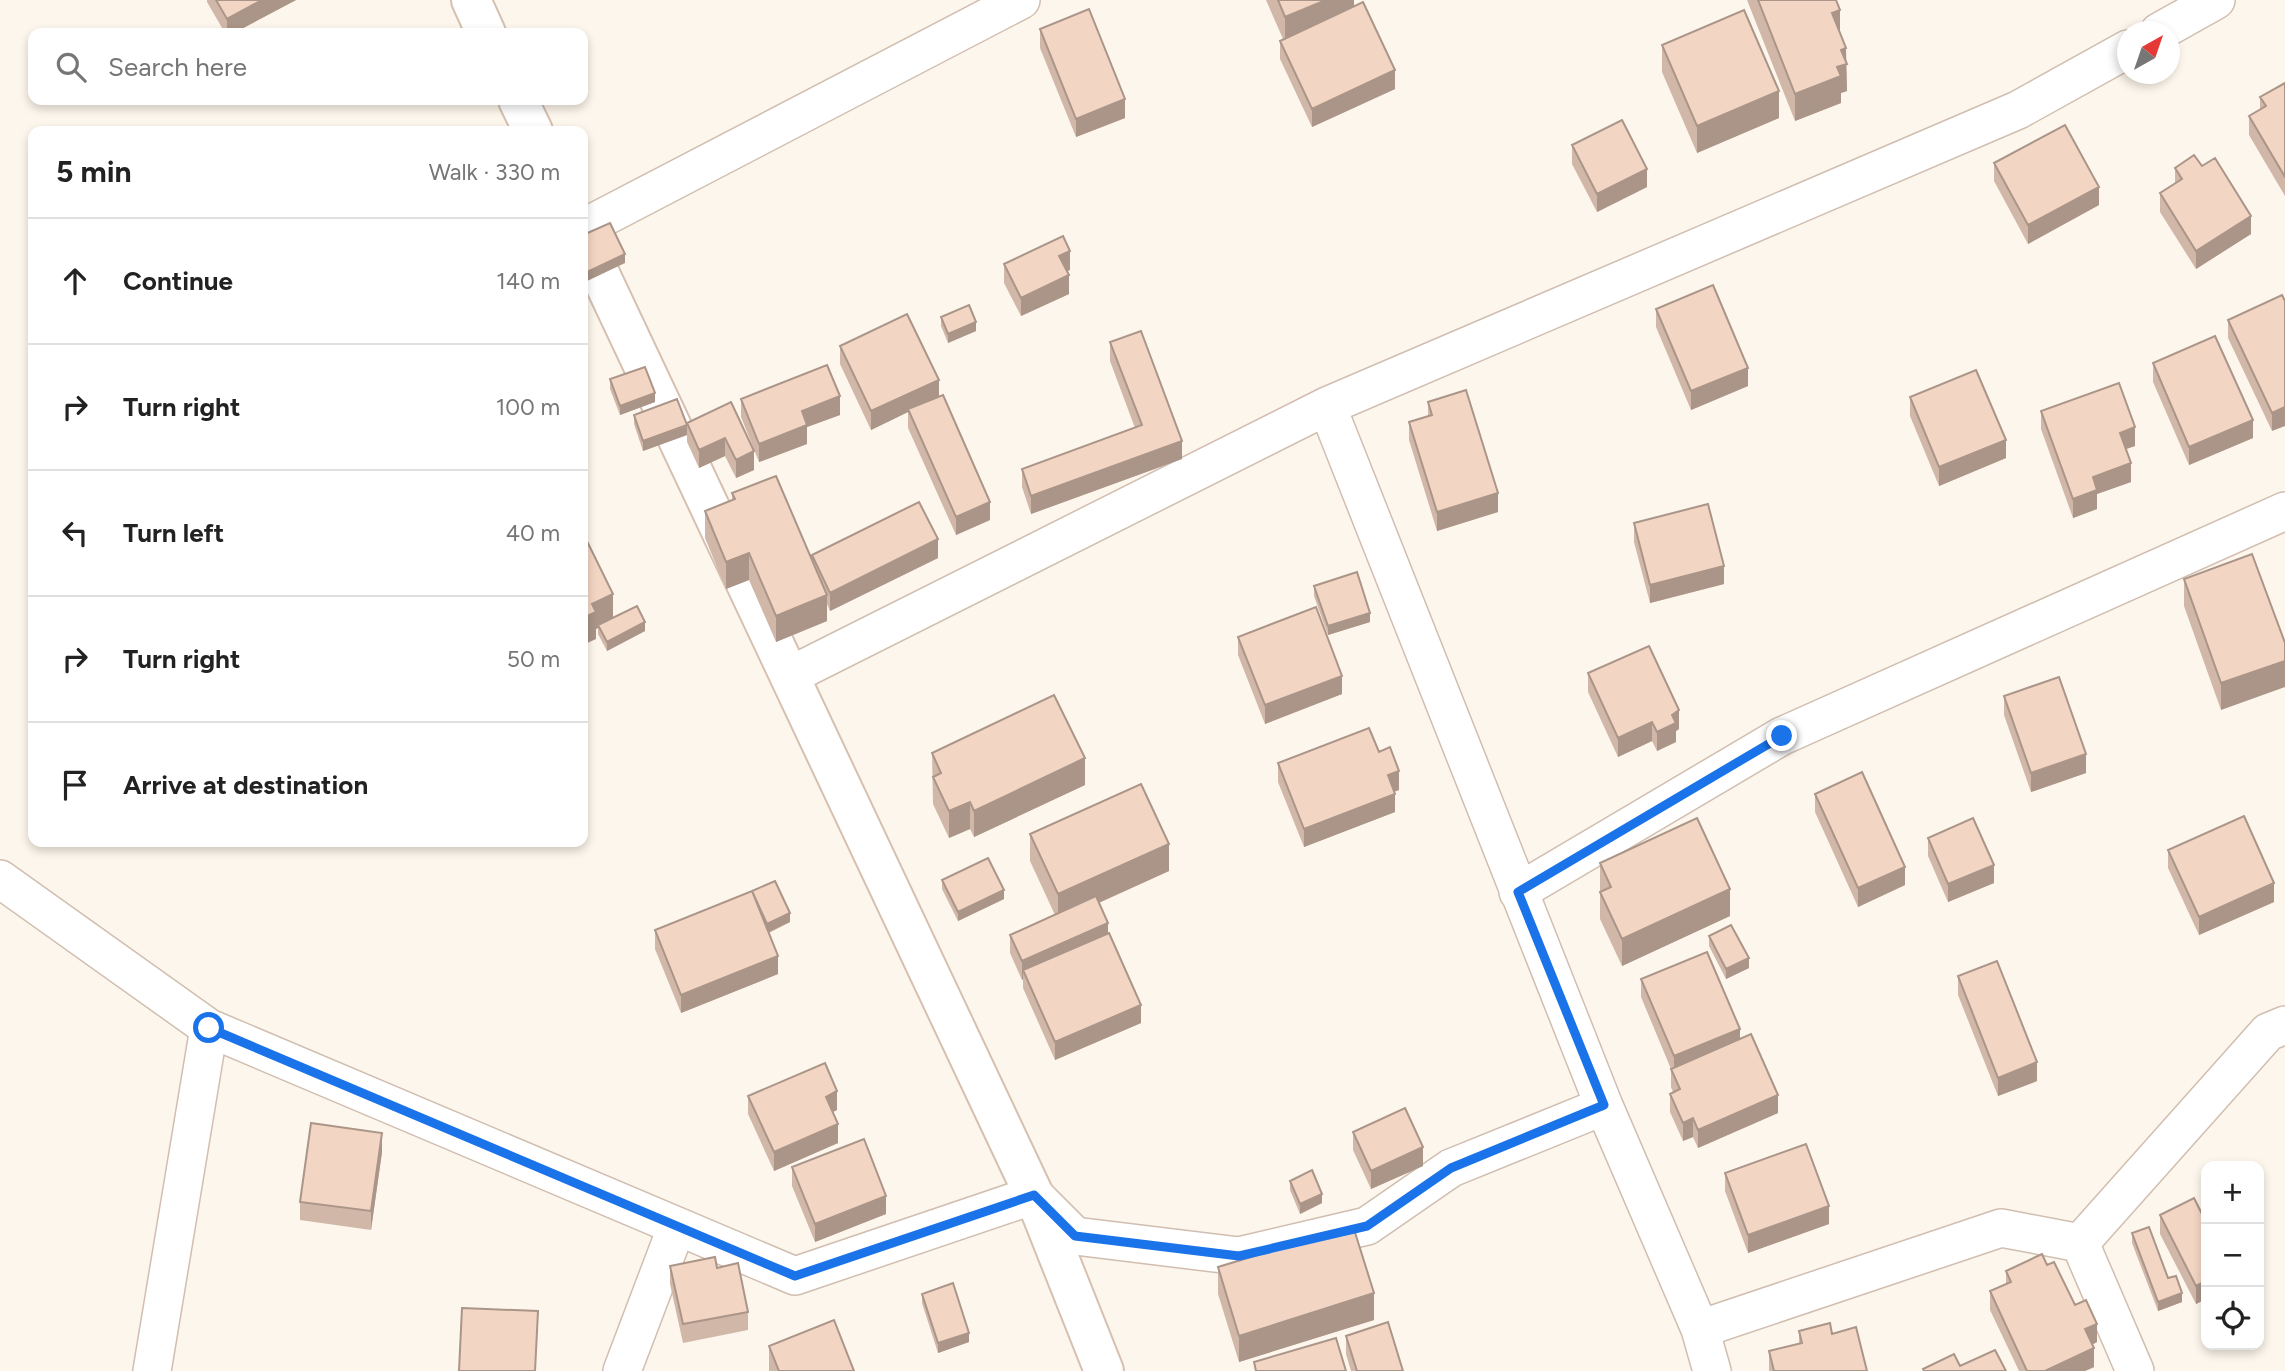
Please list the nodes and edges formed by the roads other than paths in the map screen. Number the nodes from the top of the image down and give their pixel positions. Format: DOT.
graph roads {
  1 [pos="471,0"];
  2 [pos="1021,0"];
  3 [pos="2216,0"];
  4 [pos="2179,21"];
  5 [pos="484,28"];
  6 [pos="2117,55"];
  7 [pos="520,105"];
  8 [pos="531,126"];
  9 [pos="588,225"];
  10 [pos="588,249"];
  11 [pos="1327,406"];
  12 [pos="2285,511"];
  13 [pos="789,676"];
  14 [pos="0,878"];
  15 [pos="1518,892"];
  16 [pos="2285,1025"];
  17 [pos="209,1028"];
  18 [pos="1604,1105"];
  19 [pos="1034,1195"];
  20 [pos="677,1226"];
  21 [pos="2080,1244"];
  22 [pos="1700,1329"];
  23 [pos="152,1371"];
  24 [pos="622,1371"];
  25 [pos="1104,1371"];
  26 [pos="1712,1371"];
  27 [pos="2135,1371"];
  1 -- 5 [label="street"];
  2 -- 9 [label="street"];
  3 -- 4 [label="street"];
  6 -- 11 [label="street"];
  7 -- 8 [label="street"];
  10 -- 13 [label="street"];
  11 -- 13 [label="street"];
  11 -- 15 [label="street"];
  12 -- 15 [label="street"];
  13 -- 19 [label="street"];
  14 -- 17 [label="street"];
  15 -- 18 [label="street"];
  16 -- 21 [label="street"];
  17 -- 20 [label="street"];
  17 -- 23 [label="street"];
  18 -- 19 [label="street"];
  18 -- 22 [label="street"];
  19 -- 20 [label="street"];
  19 -- 25 [label="street"];
  20 -- 24 [label="street"];
  21 -- 22 [label="street"];
  21 -- 27 [label="street"];
  22 -- 26 [label="street"];
}
